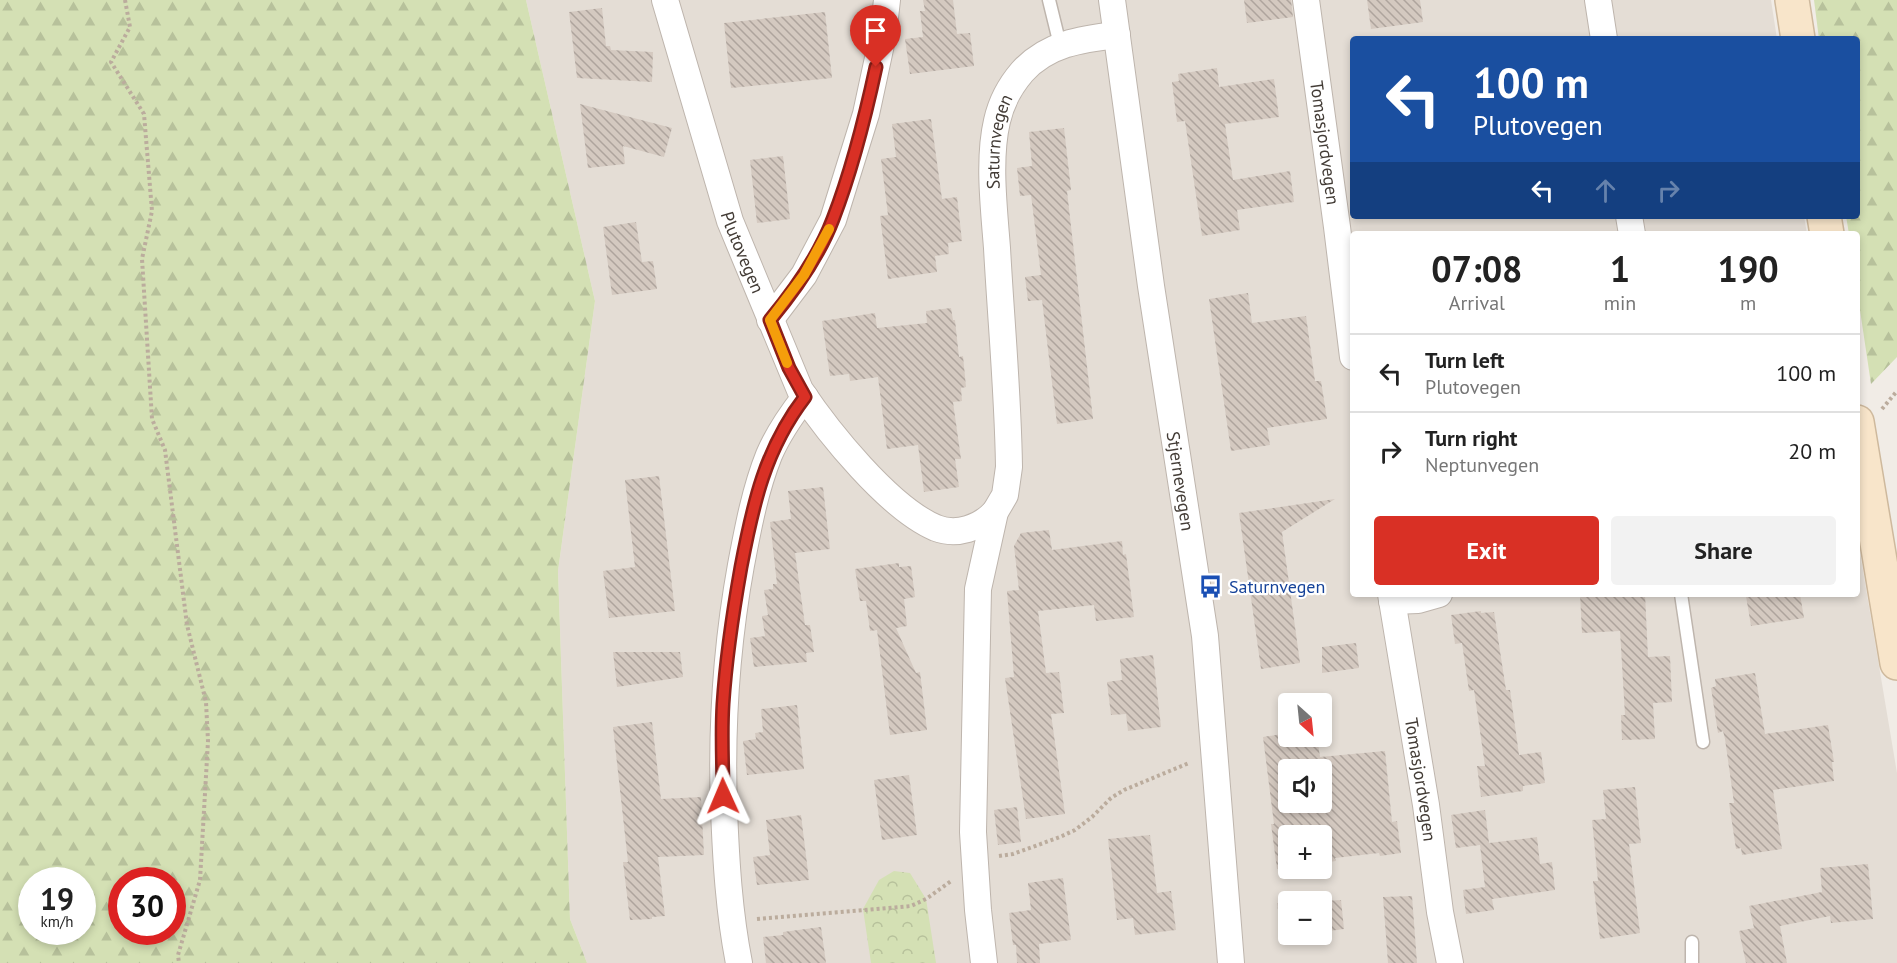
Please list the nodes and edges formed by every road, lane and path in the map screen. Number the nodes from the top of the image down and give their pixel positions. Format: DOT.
graph roads {
  1 [pos="125,0"];
  2 [pos="665,0"];
  3 [pos="887,0"];
  4 [pos="1049,0"];
  5 [pos="1112,0"];
  6 [pos="1306,0"];
  7 [pos="1598,0"];
  8 [pos="1792,0"];
  9 [pos="1117,35"];
  10 [pos="1604,36"];
  11 [pos="1798,36"];
  12 [pos="1060,45"];
  13 [pos="770,320"];
  14 [pos="1350,331"];
  15 [pos="805,397"];
  16 [pos="1860,440"];
  17 [pos="995,512"];
  18 [pos="1392,597"];
  19 [pos="1428,597"];
  20 [pos="1681,597"];
  21 [pos="1897,663"];
  22 [pos="1703,742"];
  23 [pos="1215,753"];
  24 [pos="985,863"];
  25 [pos="732,921"];
  26 [pos="1692,942"];
  27 [pos="179,963"];
  28 [pos="739,963"];
  29 [pos="984,963"];
  30 [pos="1231,963"];
  31 [pos="1450,963"];
  32 [pos="1692,963"];
  1 -- 27 [label="path"];
  2 -- 13 [label="street, Plutovegen"];
  3 -- 13 [label="street"];
  4 -- 12 [label="lane"];
  5 -- 9 [label="street, Stjernevegen"];
  6 -- 14 [label="street, Tomasjordvegen"];
  7 -- 10 [label="street"];
  8 -- 11 [label="street"];
  9 -- 12 [label="street, Saturnvegen"];
  9 -- 23 [label="street, Stjernevegen"];
  12 -- 17 [label="street, Saturnvegen"];
  13 -- 15 [label="street, Plutovegen"];
  15 -- 17 [label="street, Plutovegen"];
  15 -- 25 [label="street"];
  16 -- 21 [label="street"];
  17 -- 24 [label="street, Saturnvegen"];
  18 -- 19 [label="street"];
  18 -- 31 [label="street, Tomasjordvegen"];
  20 -- 22 [label="lane"];
  23 -- 24 [label="path"];
  23 -- 30 [label="street, Stjernevegen"];
  24 -- 25 [label="path"];
  24 -- 29 [label="street, Saturnvegen"];
  25 -- 28 [label="street"];
  26 -- 32 [label="lane"];
}
